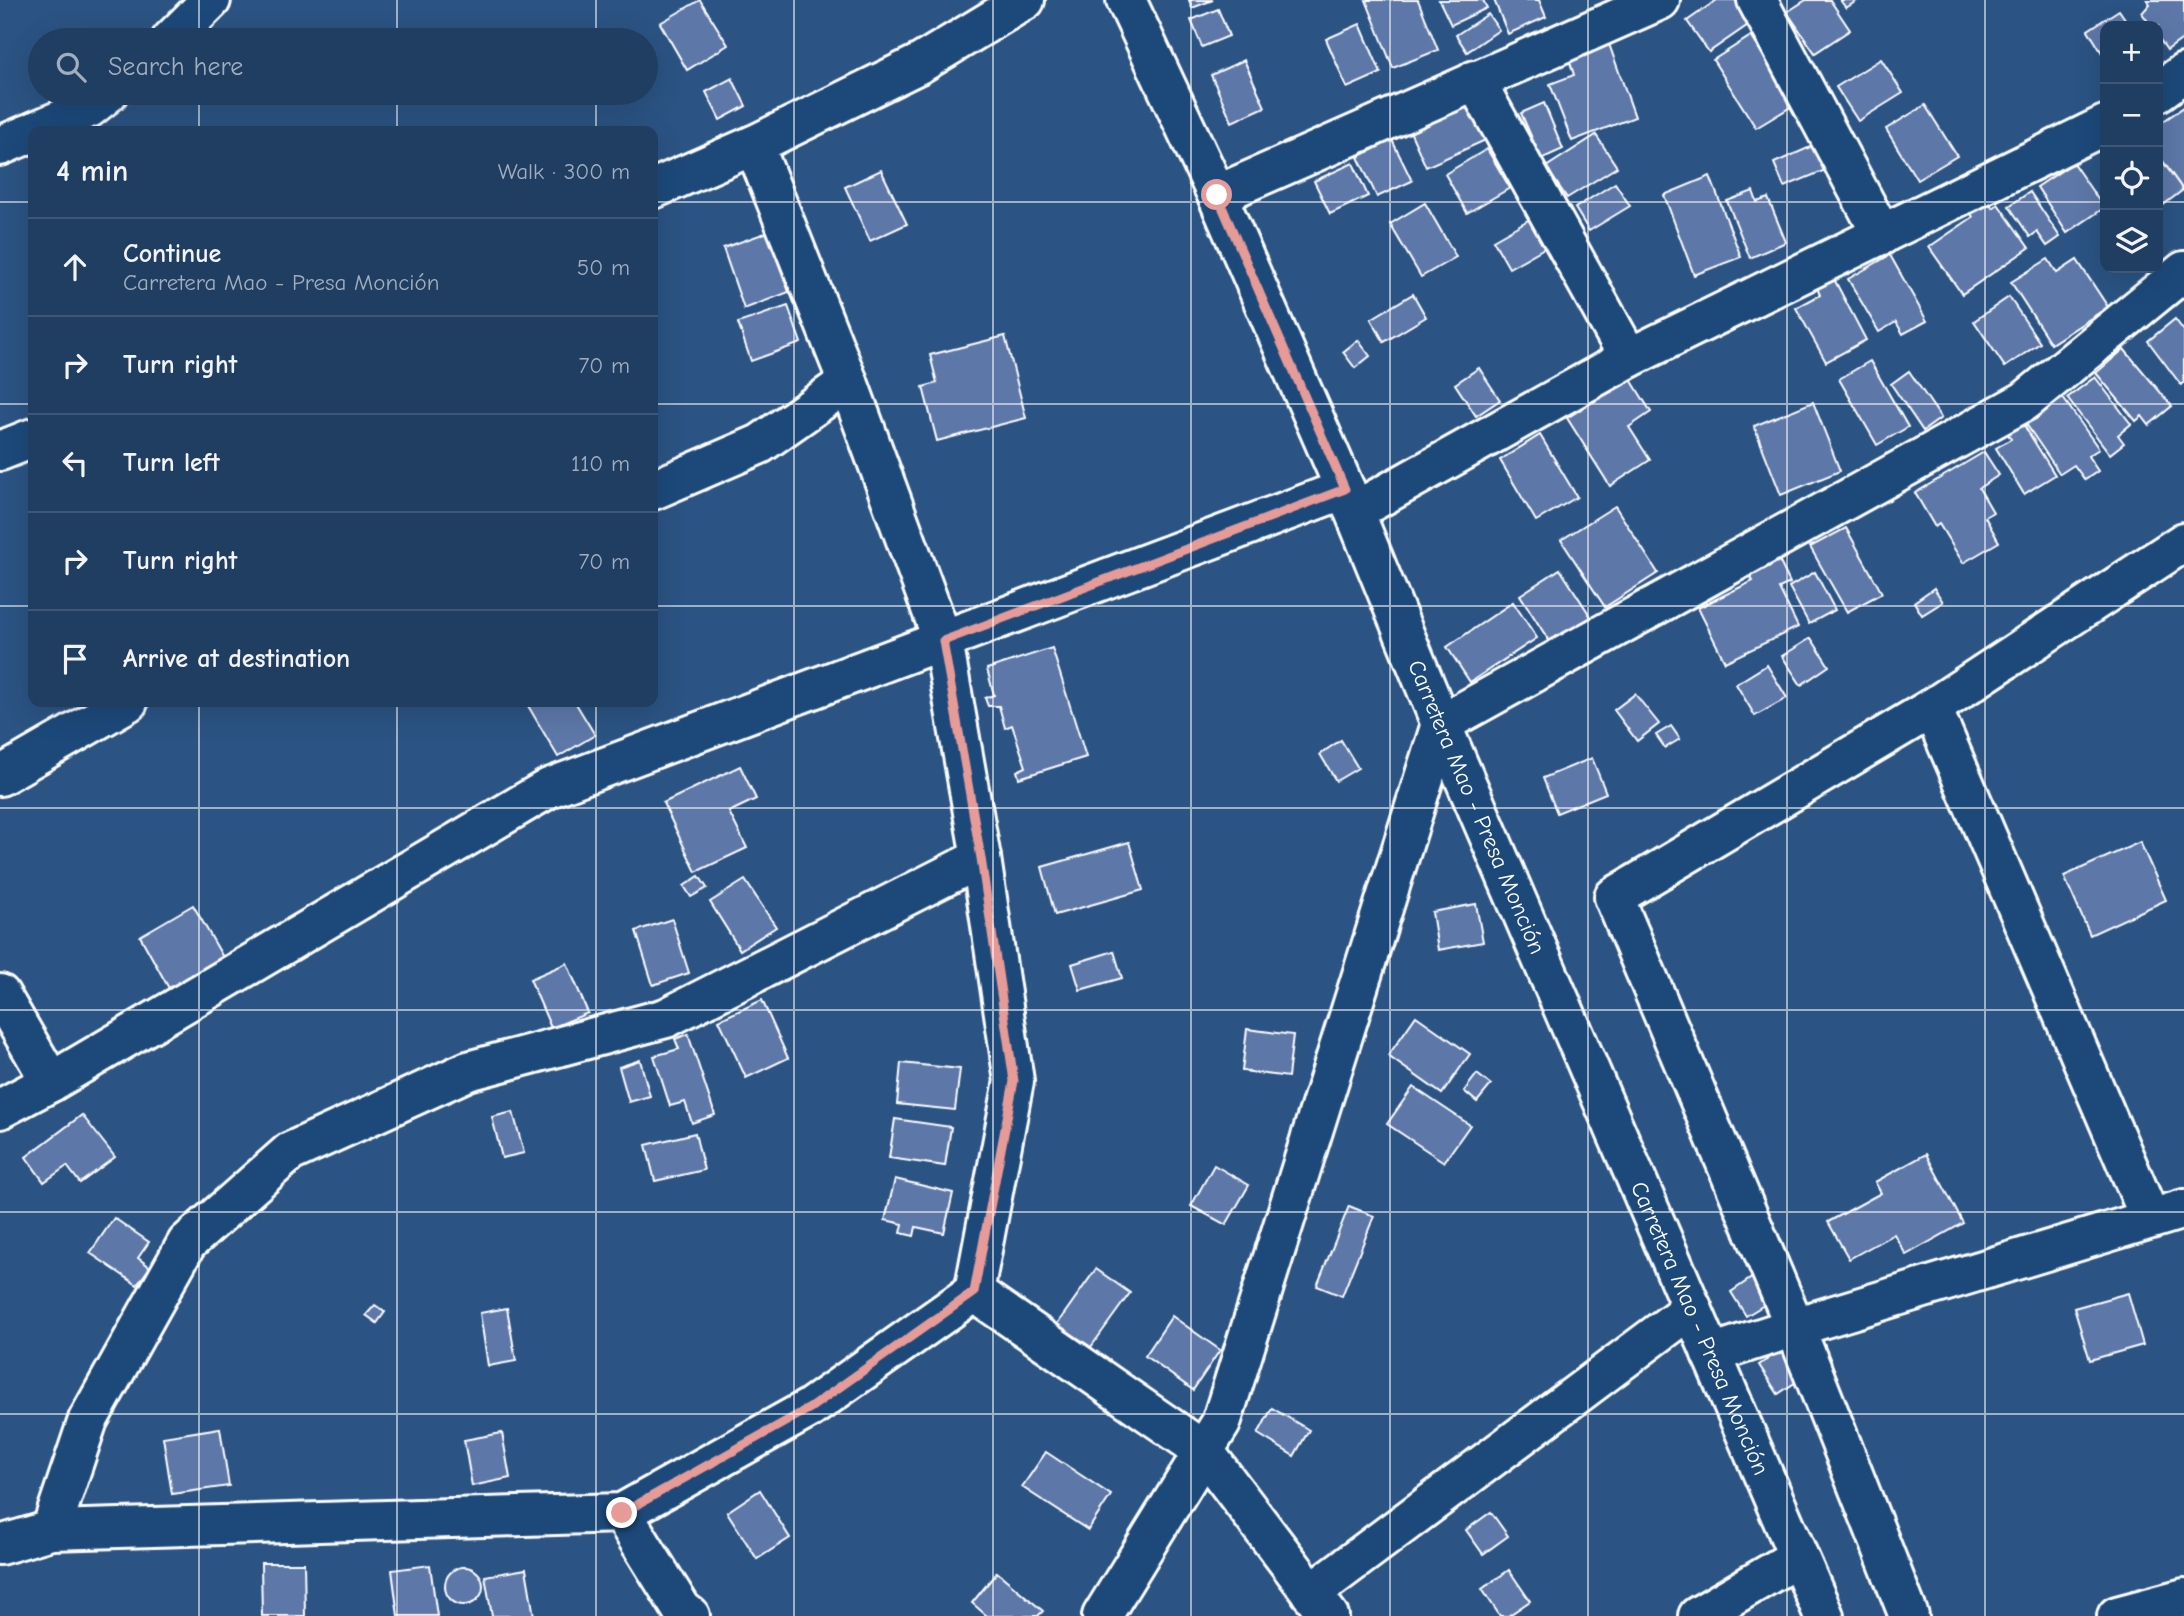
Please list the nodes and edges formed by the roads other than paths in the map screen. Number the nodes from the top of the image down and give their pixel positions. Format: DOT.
graph roads {
  1 [pos="211,0"];
  2 [pos="1025,0"];
  3 [pos="1126,0"];
  4 [pos="1660,0"];
  5 [pos="1760,1"];
  6 [pos="183,28"];
  7 [pos="2184,73"];
  8 [pos="1475,80"];
  9 [pos="2163,88"];
  10 [pos="93,105"];
  11 [pos="48,126"];
  12 [pos="2100,126"];
  13 [pos="28,134"];
  14 [pos="754,145"];
  15 [pos="0,146"];
  16 [pos="658,187"];
  17 [pos="1217,195"];
  18 [pos="1882,235"];
  19 [pos="2184,271"];
  20 [pos="1629,358"];
  21 [pos="848,382"];
  22 [pos="28,440"];
  23 [pos="0,451"];
  24 [pos="658,488"];
  25 [pos="1350,500"];
  26 [pos="2184,542"];
  27 [pos="943,641"];
  28 [pos="119,707"];
  29 [pos="1932,708"];
  30 [pos="1441,724"];
  31 [pos="0,776"];
  32 [pos="981,858"];
  33 [pos="0,994"];
  34 [pos="51,1082"];
  35 [pos="0,1109"];
  36 [pos="2167,1213"];
  37 [pos="974,1292"];
  38 [pos="1692,1308"];
  39 [pos="1796,1326"];
  40 [pos="1711,1354"];
  41 [pos="1204,1451"];
  42 [pos="622,1513"];
  43 [pos="51,1530"];
  44 [pos="0,1545"];
  45 [pos="1798,1557"];
  46 [pos="2184,1598"];
  47 [pos="1320,1605"];
  48 [pos="683,1614"];
  49 [pos="1102,1616"];
  50 [pos="1699,1616"];
  51 [pos="1824,1616"];
  52 [pos="1909,1616"];
  53 [pos="2117,1616"];
  1 -- 6 [label="street"];
  2 -- 14 [label="street"];
  3 -- 17 [label="street, Carretera Mao - Presa Monción"];
  4 -- 8 [label="street"];
  5 -- 18 [label="street"];
  7 -- 9 [label="street"];
  8 -- 17 [label="street"];
  8 -- 20 [label="street"];
  10 -- 11 [label="street"];
  12 -- 18 [label="street"];
  13 -- 15 [label="street"];
  14 -- 16 [label="street"];
  14 -- 21 [label="street"];
  17 -- 25 [label="street, Carretera Mao - Presa Monción"];
  18 -- 20 [label="street"];
  19 -- 30 [label="street"];
  20 -- 25 [label="street"];
  21 -- 24 [label="street"];
  21 -- 27 [label="street"];
  22 -- 23 [label="street"];
  25 -- 27 [label="street"];
  25 -- 30 [label="street, Carretera Mao - Presa Monción"];
  26 -- 29 [label="street"];
  27 -- 32 [label="street"];
  27 -- 34 [label="street"];
  28 -- 31 [label="street"];
  29 -- 36 [label="street"];
  29 -- 39 [label="street"];
  30 -- 38 [label="street, Carretera Mao - Presa Monción"];
  30 -- 41 [label="street"];
  32 -- 37 [label="street"];
  32 -- 43 [label="street"];
  33 -- 34 [label="street"];
  34 -- 35 [label="street"];
  36 -- 39 [label="street"];
  37 -- 41 [label="street"];
  37 -- 42 [label="street"];
  38 -- 40 [label="street, Carretera Mao - Presa Monción"];
  38 -- 47 [label="street"];
  39 -- 40 [label="street"];
  39 -- 52 [label="street"];
  40 -- 45 [label="street, Carretera Mao - Presa Monción"];
  41 -- 47 [label="street"];
  41 -- 49 [label="street"];
  42 -- 43 [label="street"];
  42 -- 48 [label="street"];
  43 -- 44 [label="street"];
  45 -- 50 [label="street"];
  45 -- 51 [label="street, Carretera Mao - Presa Monción"];
  46 -- 53 [label="street"];
}
